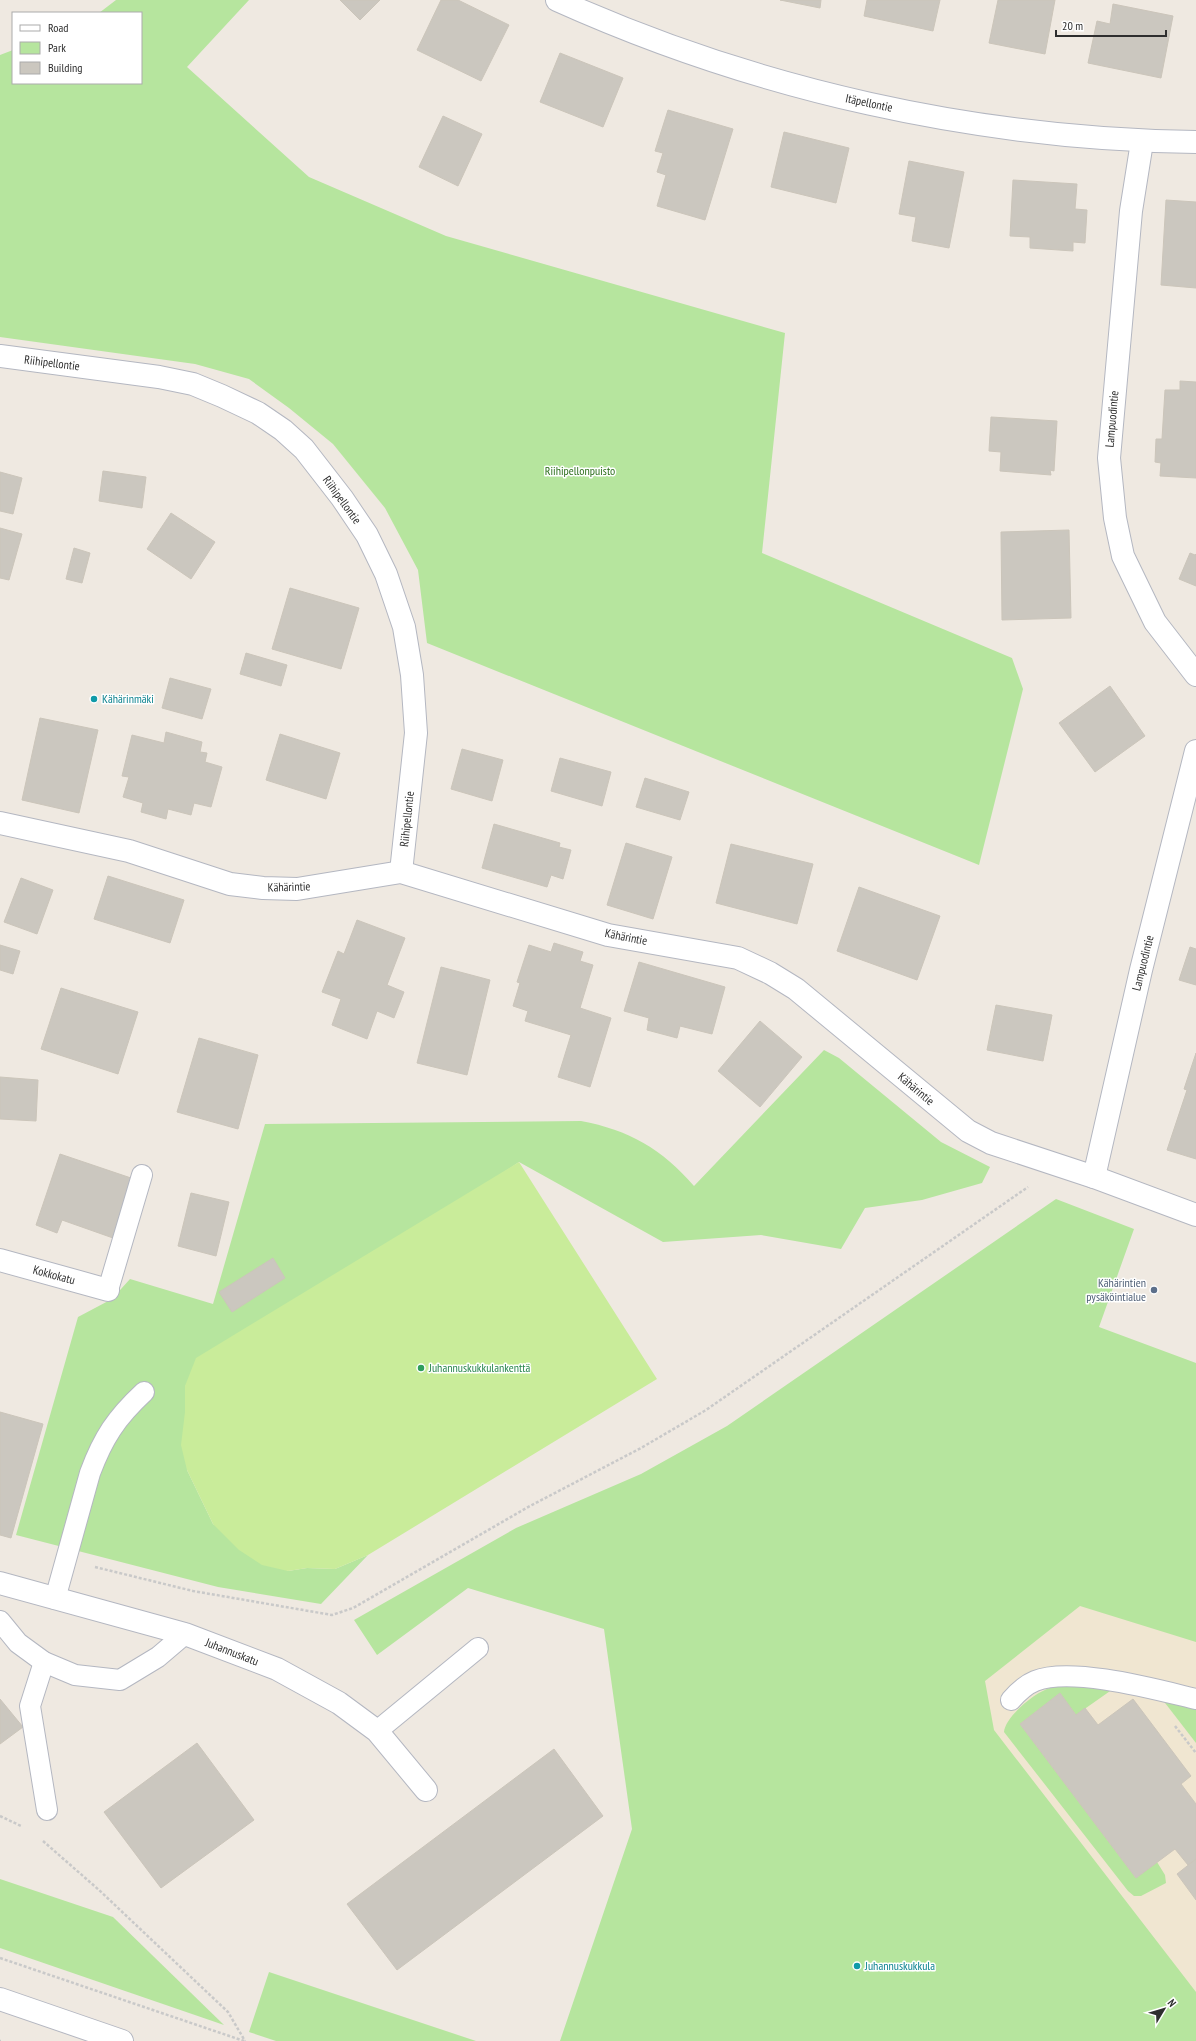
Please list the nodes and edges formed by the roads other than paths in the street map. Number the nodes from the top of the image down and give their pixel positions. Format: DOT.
graph roads {
  1 [pos="557,0"];
  2 [pos="1142,142"];
  3 [pos="1196,142"];
  4 [pos="0,356"];
  5 [pos="1196,675"];
  6 [pos="1196,751"];
  7 [pos="0,823"];
  8 [pos="401,872"];
  9 [pos="142,1175"];
  10 [pos="1094,1177"];
  11 [pos="1196,1215"];
  12 [pos="0,1260"];
  13 [pos="108,1290"];
  14 [pos="144,1392"];
  15 [pos="0,1583"];
  16 [pos="55,1599"];
  17 [pos="0,1621"];
  18 [pos="185,1634"];
  19 [pos="478,1648"];
  20 [pos="44,1662"];
  21 [pos="1196,1699"];
  22 [pos="1011,1700"];
  23 [pos="377,1732"];
  24 [pos="426,1790"];
  25 [pos="47,1810"];
  26 [pos="0,1999"];
  27 [pos="122,2041"];
  1 -- 2 [label="street, Itäpellontie"];
  2 -- 3 [label="street, Itäpellontie"];
  2 -- 5 [label="street, Lampuodintie"];
  4 -- 8 [label="street, Riihipellontie"];
  6 -- 10 [label="street, Lampuodintie"];
  7 -- 8 [label="street, Kähärintie"];
  8 -- 10 [label="street, Kähärintie"];
  9 -- 13 [label="lane"];
  10 -- 11 [label="street, Kähärintie"];
  12 -- 13 [label="street, Kokkokatu"];
  14 -- 16 [label="lane"];
  15 -- 16 [label="street, Juhannuskatu"];
  16 -- 18 [label="street, Juhannuskatu"];
  17 -- 20 [label="lane"];
  18 -- 20 [label="lane"];
  18 -- 23 [label="street, Juhannuskatu"];
  19 -- 23 [label="lane"];
  20 -- 25 [label="lane"];
  21 -- 22 [label="lane"];
  23 -- 24 [label="street, Juhannuskatu"];
  26 -- 27 [label="street"];
}
